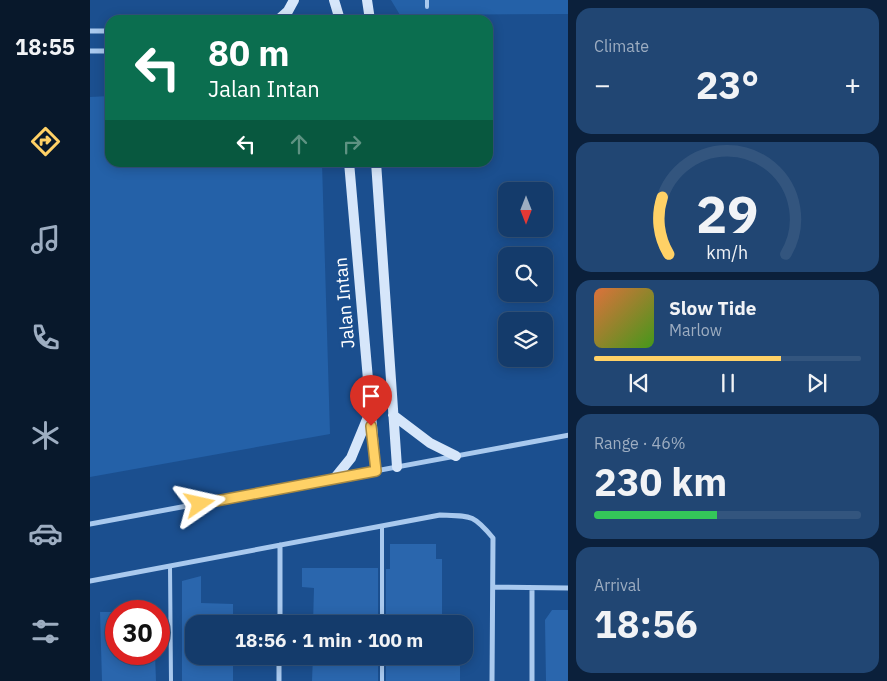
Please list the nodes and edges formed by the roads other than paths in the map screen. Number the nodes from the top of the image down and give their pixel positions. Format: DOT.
graph roads {
  1 [pos="294,0"];
  2 [pos="334,0"];
  3 [pos="367,0"];
  4 [pos="427,0"];
  5 [pos="427,7"];
  6 [pos="284,15"];
  7 [pos="338,15"];
  8 [pos="369,15"];
  9 [pos="90,31"];
  10 [pos="105,31"];
  11 [pos="90,51"];
  12 [pos="105,51"];
  13 [pos="349,167"];
  14 [pos="376,167"];
  15 [pos="370,412"];
  16 [pos="393,415"];
  17 [pos="568,435"];
  18 [pos="456,456"];
  19 [pos="397,467"];
  20 [pos="376,471"];
  21 [pos="334,479"];
  22 [pos="90,524"];
  23 [pos="382,526"];
  24 [pos="280,545"];
  25 [pos="170,566"];
  26 [pos="90,581"];
  27 [pos="493,587"];
  28 [pos="532,588"];
  29 [pos="568,588"];
  30 [pos="280,615"];
  31 [pos="382,615"];
  32 [pos="279,665"];
  33 [pos="382,665"];
  34 [pos="170,681"];
  35 [pos="279,681"];
  36 [pos="382,681"];
  37 [pos="492,681"];
  38 [pos="532,681"];
  1 -- 6 [label="street"];
  2 -- 7 [label="street"];
  3 -- 8 [label="street"];
  4 -- 5 [label="lane"];
  9 -- 10 [label="street"];
  11 -- 12 [label="street"];
  13 -- 15 [label="street, Jalan Intan"];
  14 -- 16 [label="street"];
  15 -- 20 [label="street, Jalan Intan"];
  15 -- 21 [label="street"];
  16 -- 18 [label="street"];
  16 -- 19 [label="street"];
  17 -- 18 [label="street"];
  18 -- 19 [label="street"];
  19 -- 20 [label="street"];
  20 -- 21 [label="street"];
  21 -- 22 [label="street"];
  23 -- 24 [label="street"];
  23 -- 27 [label="street"];
  23 -- 31 [label="lane"];
  24 -- 25 [label="street"];
  24 -- 30 [label="street"];
  25 -- 26 [label="street"];
  25 -- 34 [label="lane"];
  27 -- 28 [label="street"];
  27 -- 37 [label="street"];
  28 -- 29 [label="street"];
  28 -- 38 [label="street"];
  32 -- 35 [label="street"];
  33 -- 36 [label="lane"];
}
